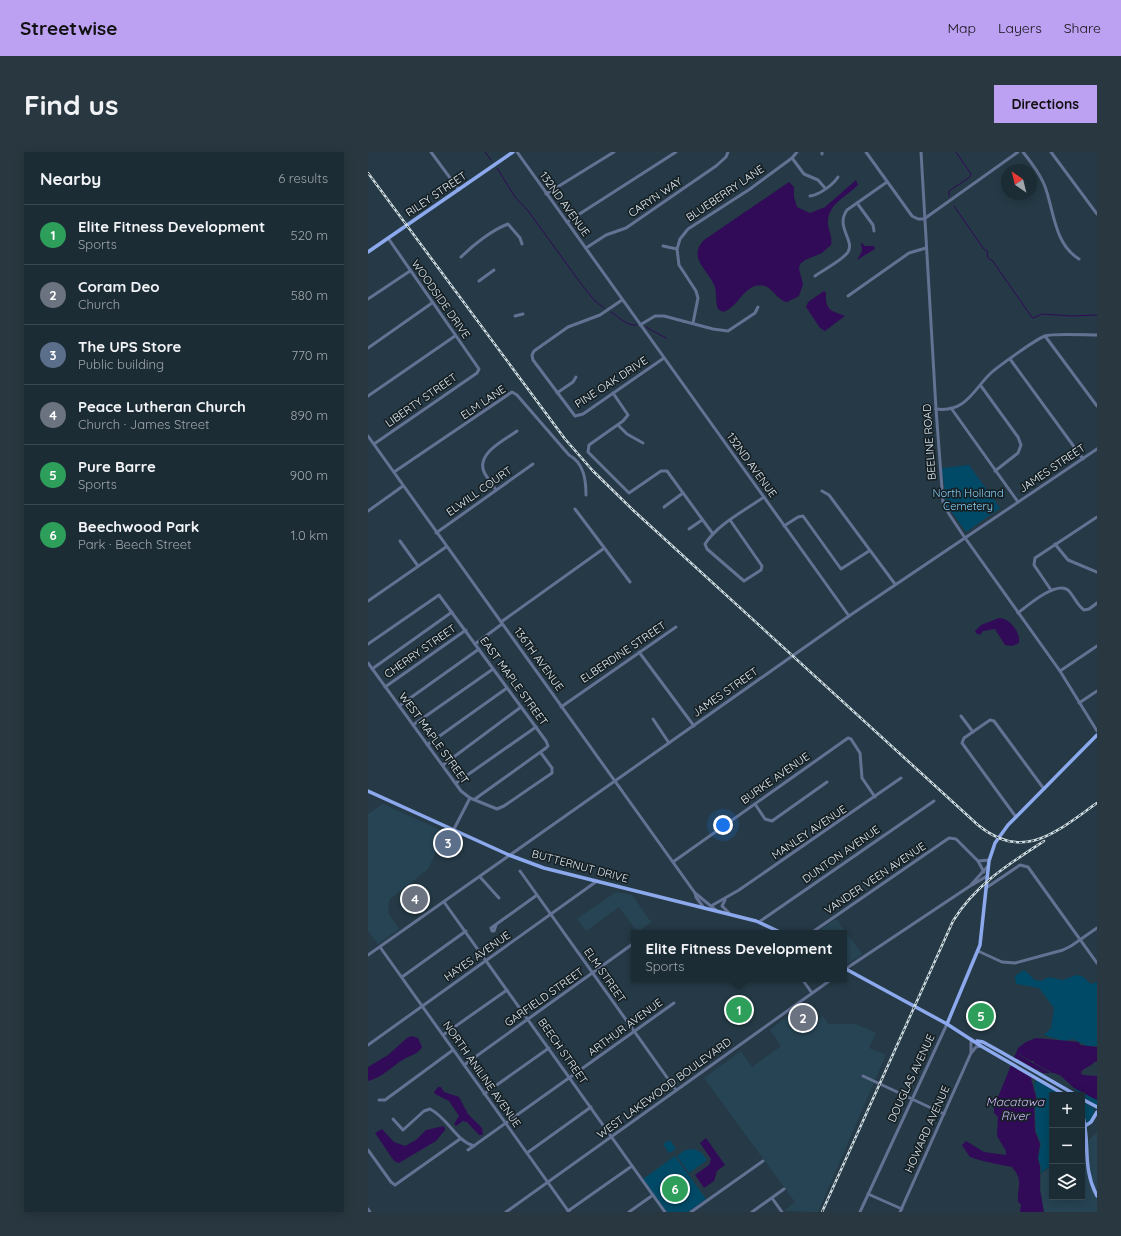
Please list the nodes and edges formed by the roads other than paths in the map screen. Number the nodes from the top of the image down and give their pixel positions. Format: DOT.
graph roads {
  1 [pos="431,152"];
  2 [pos="513,152"];
  3 [pos="517,152"];
  4 [pos="614,152"];
  5 [pos="676,152"];
  6 [pos="728,152"];
  7 [pos="796,152"];
  8 [pos="866,152"];
  9 [pos="921,152"];
  10 [pos="1018,152"];
  11 [pos="1023,152"];
  12 [pos="1051,152"];
  13 [pos="792,158"];
  14 [pos="838,177"];
  15 [pos="887,182"];
  16 [pos="825,188"];
  17 [pos="458,190"];
  18 [pos="546,194"];
  19 [pos="810,196"];
  20 [pos="857,203"];
  21 [pos="1097,214"];
  22 [pos="924,219"];
  23 [pos="567,222"];
  24 [pos="874,231"];
  25 [pos="388,238"];
  26 [pos="522,244"];
  27 [pos="663,246"];
  28 [pos="586,248"];
  29 [pos="926,248"];
  30 [pos="677,249"];
  31 [pos="368,252"];
  32 [pos="461,257"];
  33 [pos="1079,259"];
  34 [pos="494,270"];
  35 [pos="410,271"];
  36 [pos="815,276"];
  37 [pos="479,281"];
  38 [pos="848,296"];
  39 [pos="368,300"];
  40 [pos="622,300"];
  41 [pos="432,303"];
  42 [pos="758,307"];
  43 [pos="523,314"];
  44 [pos="515,316"];
  45 [pos="693,323"];
  46 [pos="640,325"];
  47 [pos="1097,335"];
  48 [pos="456,336"];
  49 [pos="1045,336"];
  50 [pos="368,348"];
  51 [pos="664,358"];
  52 [pos="1010,359"];
  53 [pos="478,370"];
  54 [pos="576,377"];
  55 [pos="981,386"];
  56 [pos="557,393"];
  57 [pos="613,393"];
  58 [pos="368,396"];
  59 [pos="1097,406"];
  60 [pos="951,408"];
  61 [pos="936,409"];
  62 [pos="618,425"];
  63 [pos="517,432"];
  64 [pos="368,436"];
  65 [pos="374,444"];
  66 [pos="643,444"];
  67 [pos="1097,449"];
  68 [pos="1083,459"];
  69 [pos="533,464"];
  70 [pos="995,471"];
  71 [pos="394,472"];
  72 [pos="403,486"];
  73 [pos="496,490"];
  74 [pos="822,491"];
  75 [pos="683,493"];
  76 [pos="586,495"];
  77 [pos="764,497"];
  78 [pos="1018,502"];
  79 [pos="664,507"];
  80 [pos="575,509"];
  81 [pos="368,511"];
  82 [pos="1097,517"];
  83 [pos="702,520"];
  84 [pos="730,520"];
  85 [pos="784,526"];
  86 [pos="689,529"];
  87 [pos="436,533"];
  88 [pos="714,534"];
  89 [pos="965,538"];
  90 [pos="400,541"];
  91 [pos="1056,544"];
  92 [pos="446,547"];
  93 [pos="603,549"];
  94 [pos="869,551"];
  95 [pos="418,566"];
  96 [pos="1097,572"];
  97 [pos="630,582"];
  98 [pos="895,584"];
  99 [pos="1051,590"];
  100 [pos="368,601"];
  101 [pos="1097,603"];
  102 [pos="452,612"];
  103 [pos="1018,613"];
  104 [pos="849,616"];
  105 [pos="501,623"];
  106 [pos="676,628"];
  107 [pos="466,630"];
  108 [pos="368,644"];
  109 [pos="475,644"];
  110 [pos="1097,646"];
  111 [pos="479,649"];
  112 [pos="640,652"];
  113 [pos="368,663"];
  114 [pos="493,668"];
  115 [pos="372,669"];
  116 [pos="1060,672"];
  117 [pos="386,687"];
  118 [pos="507,688"];
  119 [pos="1097,691"];
  120 [pos="1079,703"];
  121 [pos="399,706"];
  122 [pos="562,706"];
  123 [pos="521,707"];
  124 [pos="961,716"];
  125 [pos="653,719"];
  126 [pos="413,725"];
  127 [pos="694,726"];
  128 [pos="536,727"];
  129 [pos="1097,731"];
  130 [pos="972,732"];
  131 [pos="1097,736"];
  132 [pos="670,743"];
  133 [pos="427,745"];
  134 [pos="541,753"];
  135 [pos="443,765"];
  136 [pos="901,778"];
  137 [pos="615,781"];
  138 [pos="827,782"];
  139 [pos="456,783"];
  140 [pos="1044,789"];
  141 [pos="368,791"];
  142 [pos="875,797"];
  143 [pos="470,798"];
  144 [pos="475,799"];
  145 [pos="934,801"];
  146 [pos="755,804"];
  147 [pos="1016,817"];
  148 [pos="454,829"];
  149 [pos="509,855"];
  150 [pos="989,860"];
  151 [pos="978,861"];
  152 [pos="673,862"];
  153 [pos="988,868"];
  154 [pos="520,871"];
  155 [pos="984,872"];
  156 [pos="987,876"];
  157 [pos="480,877"];
  158 [pos="597,881"];
  159 [pos="970,886"];
  160 [pos="986,888"];
  161 [pos="695,893"];
  162 [pos="537,896"];
  163 [pos="500,898"];
  164 [pos="726,899"];
  165 [pos="444,902"];
  166 [pos="711,906"];
  167 [pos="704,908"];
  168 [pos="717,911"];
  169 [pos="551,915"];
  170 [pos="731,915"];
  171 [pos="759,922"];
  172 [pos="496,925"];
  173 [pos="1097,928"];
  174 [pos="774,929"];
  175 [pos="815,930"];
  176 [pos="466,931"];
  177 [pos="1081,940"];
  178 [pos="631,945"];
  179 [pos="380,947"];
  180 [pos="978,951"];
  181 [pos="368,955"];
  182 [pos="486,960"];
  183 [pos="1097,963"];
  184 [pos="847,968"];
  185 [pos="847,970"];
  186 [pos="593,973"];
  187 [pos="402,977"];
  188 [pos="804,982"];
  189 [pos="828,982"];
  190 [pos="507,990"];
  191 [pos="812,993"];
  192 [pos="674,1003"];
  193 [pos="422,1006"];
  194 [pos="529,1018"];
  195 [pos="947,1024"];
  196 [pos="634,1032"];
  197 [pos="443,1035"];
  198 [pos="971,1039"];
  199 [pos="976,1041"];
  200 [pos="368,1044"];
  201 [pos="981,1046"];
  202 [pos="549,1048"];
  203 [pos="453,1050"];
  204 [pos="971,1053"];
  205 [pos="464,1065"];
  206 [pos="862,1076"];
  207 [pos="570,1077"];
  208 [pos="1059,1088"];
  209 [pos="676,1090"];
  210 [pos="1062,1092"];
  211 [pos="1069,1092"];
  212 [pos="484,1094"];
  213 [pos="911,1099"];
  214 [pos="379,1100"];
  215 [pos="1085,1101"];
  216 [pos="590,1107"];
  217 [pos="1097,1107"];
  218 [pos="1097,1112"];
  219 [pos="944,1114"];
  220 [pos="393,1119"];
  221 [pos="506,1123"];
  222 [pos="1085,1126"];
  223 [pos="612,1136"];
  224 [pos="460,1139"];
  225 [pos="474,1146"];
  226 [pos="368,1150"];
  227 [pos="468,1150"];
  228 [pos="527,1153"];
  229 [pos="763,1161"];
  230 [pos="632,1166"];
  231 [pos="548,1183"];
  232 [pos="784,1189"];
  233 [pos="868,1194"];
  234 [pos="653,1195"];
  235 [pos="1097,1195"];
  236 [pos="772,1198"];
  237 [pos="368,1209"];
  238 [pos="901,1211"];
  239 [pos="370,1212"];
  240 [pos="506,1212"];
  241 [pos="568,1212"];
  242 [pos="629,1212"];
  243 [pos="665,1212"];
  244 [pos="691,1212"];
  245 [pos="752,1212"];
  246 [pos="782,1212"];
  247 [pos="860,1212"];
  1 -- 17 [label="street"];
  2 -- 17 [label="main road, RILEY STREET"];
  3 -- 18 [label="street, 132ND AVENUE"];
  4 -- 18 [label="street"];
  5 -- 23 [label="street"];
  6 -- 28 [label="street, CARYN WAY"];
  7 -- 13 [label="street, BLUEBERRY LANE"];
  8 -- 15 [label="street"];
  9 -- 22 [label="street, BEELINE ROAD"];
  10 -- 22 [label="street"];
  11 -- 33 [label="street"];
  12 -- 21 [label="street"];
  13 -- 16 [label="street"];
  13 -- 30 [label="street, BLUEBERRY LANE"];
  14 -- 16 [label="street"];
  15 -- 20 [label="street"];
  15 -- 22 [label="street"];
  16 -- 19 [label="street"];
  17 -- 25 [label="main road, RILEY STREET"];
  18 -- 23 [label="street, 132ND AVENUE"];
  20 -- 24 [label="street"];
  20 -- 36 [label="street"];
  22 -- 29 [label="street, BEELINE ROAD"];
  23 -- 28 [label="street, 132ND AVENUE"];
  25 -- 31 [label="main road, RILEY STREET"];
  25 -- 35 [label="street, WOODSIDE DRIVE"];
  26 -- 32 [label="street"];
  27 -- 30 [label="street"];
  28 -- 40 [label="street, 132ND AVENUE"];
  29 -- 38 [label="street"];
  29 -- 61 [label="street, BEELINE ROAD"];
  30 -- 45 [label="street"];
  34 -- 37 [label="street"];
  35 -- 39 [label="street"];
  35 -- 41 [label="street, WOODSIDE DRIVE"];
  40 -- 46 [label="street, 132ND AVENUE"];
  40 -- 56 [label="street"];
  41 -- 48 [label="street, WOODSIDE DRIVE"];
  41 -- 50 [label="street"];
  42 -- 45 [label="street"];
  43 -- 44 [label="street"];
  45 -- 46 [label="street"];
  46 -- 51 [label="street, 132ND AVENUE"];
  47 -- 49 [label="street"];
  48 -- 53 [label="street, WOODSIDE DRIVE"];
  48 -- 58 [label="street"];
  49 -- 52 [label="street"];
  49 -- 59 [label="street"];
  51 -- 57 [label="street, PINE OAK DRIVE"];
  51 -- 77 [label="street, 132ND AVENUE"];
  52 -- 55 [label="street"];
  52 -- 68 [label="street"];
  53 -- 65 [label="street, LIBERTY STREET"];
  54 -- 56 [label="street"];
  55 -- 60 [label="street"];
  55 -- 70 [label="street"];
  56 -- 57 [label="street, PINE OAK DRIVE"];
  57 -- 62 [label="street"];
  60 -- 61 [label="street"];
  60 -- 70 [label="street"];
  61 -- 89 [label="street, BEELINE ROAD"];
  62 -- 66 [label="street"];
  62 -- 75 [label="street"];
  63 -- 73 [label="street"];
  64 -- 65 [label="street, 136TH AVENUE"];
  65 -- 71 [label="street, 136TH AVENUE"];
  67 -- 68 [label="street, JAMES STREET"];
  68 -- 78 [label="street, JAMES STREET"];
  69 -- 73 [label="street, ELWILL COURT"];
  70 -- 78 [label="street"];
  71 -- 72 [label="street, 136TH AVENUE"];
  71 -- 76 [label="street, ELM LANE"];
  72 -- 81 [label="street"];
  72 -- 87 [label="street, 136TH AVENUE"];
  73 -- 87 [label="street, ELWILL COURT"];
  74 -- 94 [label="street"];
  75 -- 79 [label="street"];
  75 -- 83 [label="street"];
  77 -- 84 [label="street"];
  77 -- 85 [label="street, 132ND AVENUE"];
  78 -- 89 [label="street, JAMES STREET"];
  80 -- 93 [label="street"];
  82 -- 91 [label="street"];
  83 -- 86 [label="street"];
  83 -- 88 [label="street"];
  84 -- 88 [label="street"];
  84 -- 88 [label="street"];
  85 -- 94 [label="street"];
  85 -- 104 [label="street, 132ND AVENUE"];
  87 -- 92 [label="street, 136TH AVENUE"];
  89 -- 98 [label="street, JAMES STREET"];
  89 -- 103 [label="street, BEELINE ROAD"];
  90 -- 95 [label="street"];
  91 -- 96 [label="street"];
  91 -- 99 [label="street"];
  92 -- 95 [label="street"];
  92 -- 105 [label="street, 136TH AVENUE"];
  93 -- 97 [label="street"];
  93 -- 105 [label="street"];
  94 -- 98 [label="street"];
  95 -- 100 [label="street"];
  98 -- 104 [label="street, JAMES STREET"];
  99 -- 101 [label="street"];
  99 -- 103 [label="street"];
  102 -- 107 [label="street, EAST MAPLE STREET"];
  102 -- 108 [label="street, EAST MAPLE STREET"];
  102 -- 115 [label="street"];
  103 -- 116 [label="street, BEELINE ROAD"];
  104 -- 127 [label="street, JAMES STREET"];
  105 -- 109 [label="street"];
  105 -- 122 [label="street, 136TH AVENUE"];
  106 -- 112 [label="street, ELBERDINE STREET"];
  107 -- 109 [label="street, EAST MAPLE STREET"];
  107 -- 117 [label="street, CHERRY STREET"];
  109 -- 111 [label="street, EAST MAPLE STREET"];
  110 -- 116 [label="street"];
  111 -- 114 [label="street, EAST MAPLE STREET"];
  111 -- 121 [label="street"];
  112 -- 122 [label="street, ELBERDINE STREET"];
  112 -- 127 [label="street"];
  113 -- 115 [label="street, WEST MAPLE STREET"];
  114 -- 118 [label="street, EAST MAPLE STREET"];
  114 -- 126 [label="street"];
  115 -- 117 [label="street, WEST MAPLE STREET"];
  116 -- 120 [label="street, BEELINE ROAD"];
  117 -- 121 [label="street, WEST MAPLE STREET"];
  118 -- 123 [label="street, EAST MAPLE STREET"];
  118 -- 133 [label="street"];
  119 -- 120 [label="street"];
  120 -- 129 [label="street, BEELINE ROAD"];
  121 -- 126 [label="street, WEST MAPLE STREET"];
  122 -- 137 [label="street, 136TH AVENUE"];
  123 -- 128 [label="street, EAST MAPLE STREET"];
  123 -- 135 [label="street"];
  124 -- 130 [label="street"];
  125 -- 132 [label="street"];
  126 -- 133 [label="street, WEST MAPLE STREET"];
  127 -- 132 [label="street, JAMES STREET"];
  128 -- 134 [label="street, EAST MAPLE STREET"];
  128 -- 139 [label="street"];
  130 -- 140 [label="street"];
  130 -- 147 [label="street"];
  131 -- 140 [label="main road"];
  132 -- 137 [label="street, JAMES STREET"];
  133 -- 135 [label="street, WEST MAPLE STREET"];
  134 -- 144 [label="street"];
  134 -- 144 [label="street, WEST MAPLE STREET"];
  135 -- 139 [label="street, WEST MAPLE STREET"];
  136 -- 142 [label="street, MANLEY AVENUE"];
  137 -- 149 [label="street, JAMES STREET"];
  137 -- 152 [label="street, 136TH AVENUE"];
  138 -- 146 [label="street"];
  139 -- 143 [label="street, WEST MAPLE STREET"];
  140 -- 147 [label="main road"];
  141 -- 148 [label="main road, BUTTERNUT DRIVE"];
  142 -- 146 [label="street, BURKE AVENUE"];
  142 -- 164 [label="street, MANLEY AVENUE"];
  143 -- 144 [label="street, WEST MAPLE STREET"];
  143 -- 148 [label="street"];
  145 -- 171 [label="street, DUNTON AVENUE"];
  146 -- 152 [label="street, BURKE AVENUE"];
  147 -- 150 [label="main road"];
  148 -- 149 [label="main road, BUTTERNUT DRIVE"];
  149 -- 157 [label="street, JAMES STREET"];
  149 -- 158 [label="main road, BUTTERNUT DRIVE"];
  150 -- 151 [label="street"];
  150 -- 153 [label="main road"];
  151 -- 155 [label="street"];
  151 -- 175 [label="street, VANDER VEEN AVENUE"];
  152 -- 161 [label="street, 136TH AVENUE"];
  153 -- 155 [label="street"];
  153 -- 156 [label="main road"];
  154 -- 162 [label="street, ELM STREET"];
  155 -- 159 [label="street"];
  156 -- 159 [label="street"];
  156 -- 160 [label="main road"];
  157 -- 163 [label="street"];
  157 -- 165 [label="street, JAMES STREET"];
  158 -- 167 [label="main road, BUTTERNUT DRIVE"];
  158 -- 169 [label="street, HAYES AVENUE"];
  159 -- 184 [label="street"];
  160 -- 177 [label="street"];
  160 -- 180 [label="main road"];
  161 -- 166 [label="street, 136TH AVENUE"];
  161 -- 167 [label="street, 136TH AVENUE"];
  162 -- 169 [label="street, ELM STREET"];
  162 -- 172 [label="street"];
  164 -- 166 [label="street, MANLEY AVENUE"];
  164 -- 170 [label="street"];
  165 -- 176 [label="street, BEECH STREET"];
  165 -- 179 [label="street, JAMES STREET"];
  166 -- 168 [label="street, 136TH AVENUE"];
  167 -- 168 [label="main road, BUTTERNUT DRIVE"];
  168 -- 170 [label="main road, BUTTERNUT DRIVE"];
  169 -- 182 [label="street, HAYES AVENUE"];
  169 -- 186 [label="street, ELM STREET"];
  170 -- 171 [label="main road, BUTTERNUT DRIVE"];
  171 -- 174 [label="main road, BUTTERNUT DRIVE"];
  173 -- 177 [label="street"];
  176 -- 182 [label="street, BEECH STREET"];
  176 -- 187 [label="street"];
  177 -- 180 [label="street"];
  177 -- 183 [label="street"];
  178 -- 186 [label="street, GARFIELD STREET"];
  179 -- 181 [label="street, JAMES STREET"];
  179 -- 187 [label="street, NORTH ANILINE AVENUE"];
  180 -- 195 [label="main road, DOUGLAS AVENUE"];
  182 -- 190 [label="street, BEECH STREET"];
  182 -- 193 [label="street, HAYES AVENUE"];
  185 -- 195 [label="main road"];
  186 -- 194 [label="street, GARFIELD STREET"];
  186 -- 196 [label="street, ELM STREET"];
  187 -- 193 [label="street, NORTH ANILINE AVENUE"];
  188 -- 191 [label="street"];
  189 -- 191 [label="street, WEST LAKEWOOD BOULEVARD"];
  190 -- 194 [label="street, BEECH STREET"];
  190 -- 197 [label="street"];
  191 -- 209 [label="street, WEST LAKEWOOD BOULEVARD"];
  192 -- 196 [label="street, ARTHUR AVENUE"];
  193 -- 197 [label="street, NORTH ANILINE AVENUE"];
  193 -- 200 [label="street, HAYES AVENUE"];
  194 -- 202 [label="street, BEECH STREET"];
  194 -- 205 [label="street, GARFIELD STREET"];
  195 -- 198 [label="main road"];
  195 -- 213 [label="street, DOUGLAS AVENUE"];
  196 -- 207 [label="street, ARTHUR AVENUE"];
  196 -- 209 [label="street, ELM STREET"];
  197 -- 203 [label="street, NORTH ANILINE AVENUE"];
  198 -- 199 [label="main road"];
  198 -- 204 [label="street, HOWARD AVENUE"];
  199 -- 201 [label="main road"];
  199 -- 208 [label="main road"];
  201 -- 204 [label="street"];
  201 -- 208 [label="main road"];
  202 -- 207 [label="street, BEECH STREET"];
  202 -- 212 [label="street"];
  203 -- 205 [label="street, NORTH ANILINE AVENUE"];
  203 -- 214 [label="street"];
  204 -- 219 [label="street, HOWARD AVENUE"];
  205 -- 212 [label="street, NORTH ANILINE AVENUE"];
  206 -- 213 [label="street"];
  207 -- 216 [label="street, BEECH STREET"];
  207 -- 221 [label="street, ARTHUR AVENUE"];
  208 -- 210 [label="main road"];
  208 -- 211 [label="main road"];
  209 -- 223 [label="street, WEST LAKEWOOD BOULEVARD"];
  212 -- 221 [label="street, NORTH ANILINE AVENUE"];
  213 -- 219 [label="street"];
  213 -- 233 [label="street, DOUGLAS AVENUE"];
  215 -- 217 [label="main road"];
  216 -- 223 [label="street, BEECH STREET"];
  216 -- 228 [label="street"];
  218 -- 222 [label="main road"];
  219 -- 238 [label="street, HOWARD AVENUE"];
  220 -- 224 [label="street"];
  221 -- 225 [label="street, ARTHUR AVENUE"];
  221 -- 228 [label="street, NORTH ANILINE AVENUE"];
  222 -- 235 [label="main road"];
  223 -- 230 [label="street, BEECH STREET"];
  223 -- 231 [label="street, WEST LAKEWOOD BOULEVARD"];
  224 -- 225 [label="street"];
  224 -- 226 [label="street"];
  225 -- 227 [label="street, ARTHUR AVENUE"];
  228 -- 231 [label="street, NORTH ANILINE AVENUE"];
  229 -- 244 [label="street"];
  230 -- 234 [label="street, BEECH STREET"];
  230 -- 241 [label="street"];
  231 -- 240 [label="street, WEST LAKEWOOD BOULEVARD"];
  231 -- 241 [label="street, NORTH ANILINE AVENUE"];
  232 -- 236 [label="street"];
  233 -- 238 [label="street"];
  233 -- 247 [label="street, DOUGLAS AVENUE"];
  234 -- 242 [label="street"];
  234 -- 243 [label="street, BEECH STREET"];
  236 -- 245 [label="street"];
  236 -- 246 [label="street"];
  237 -- 239 [label="street"];
}
